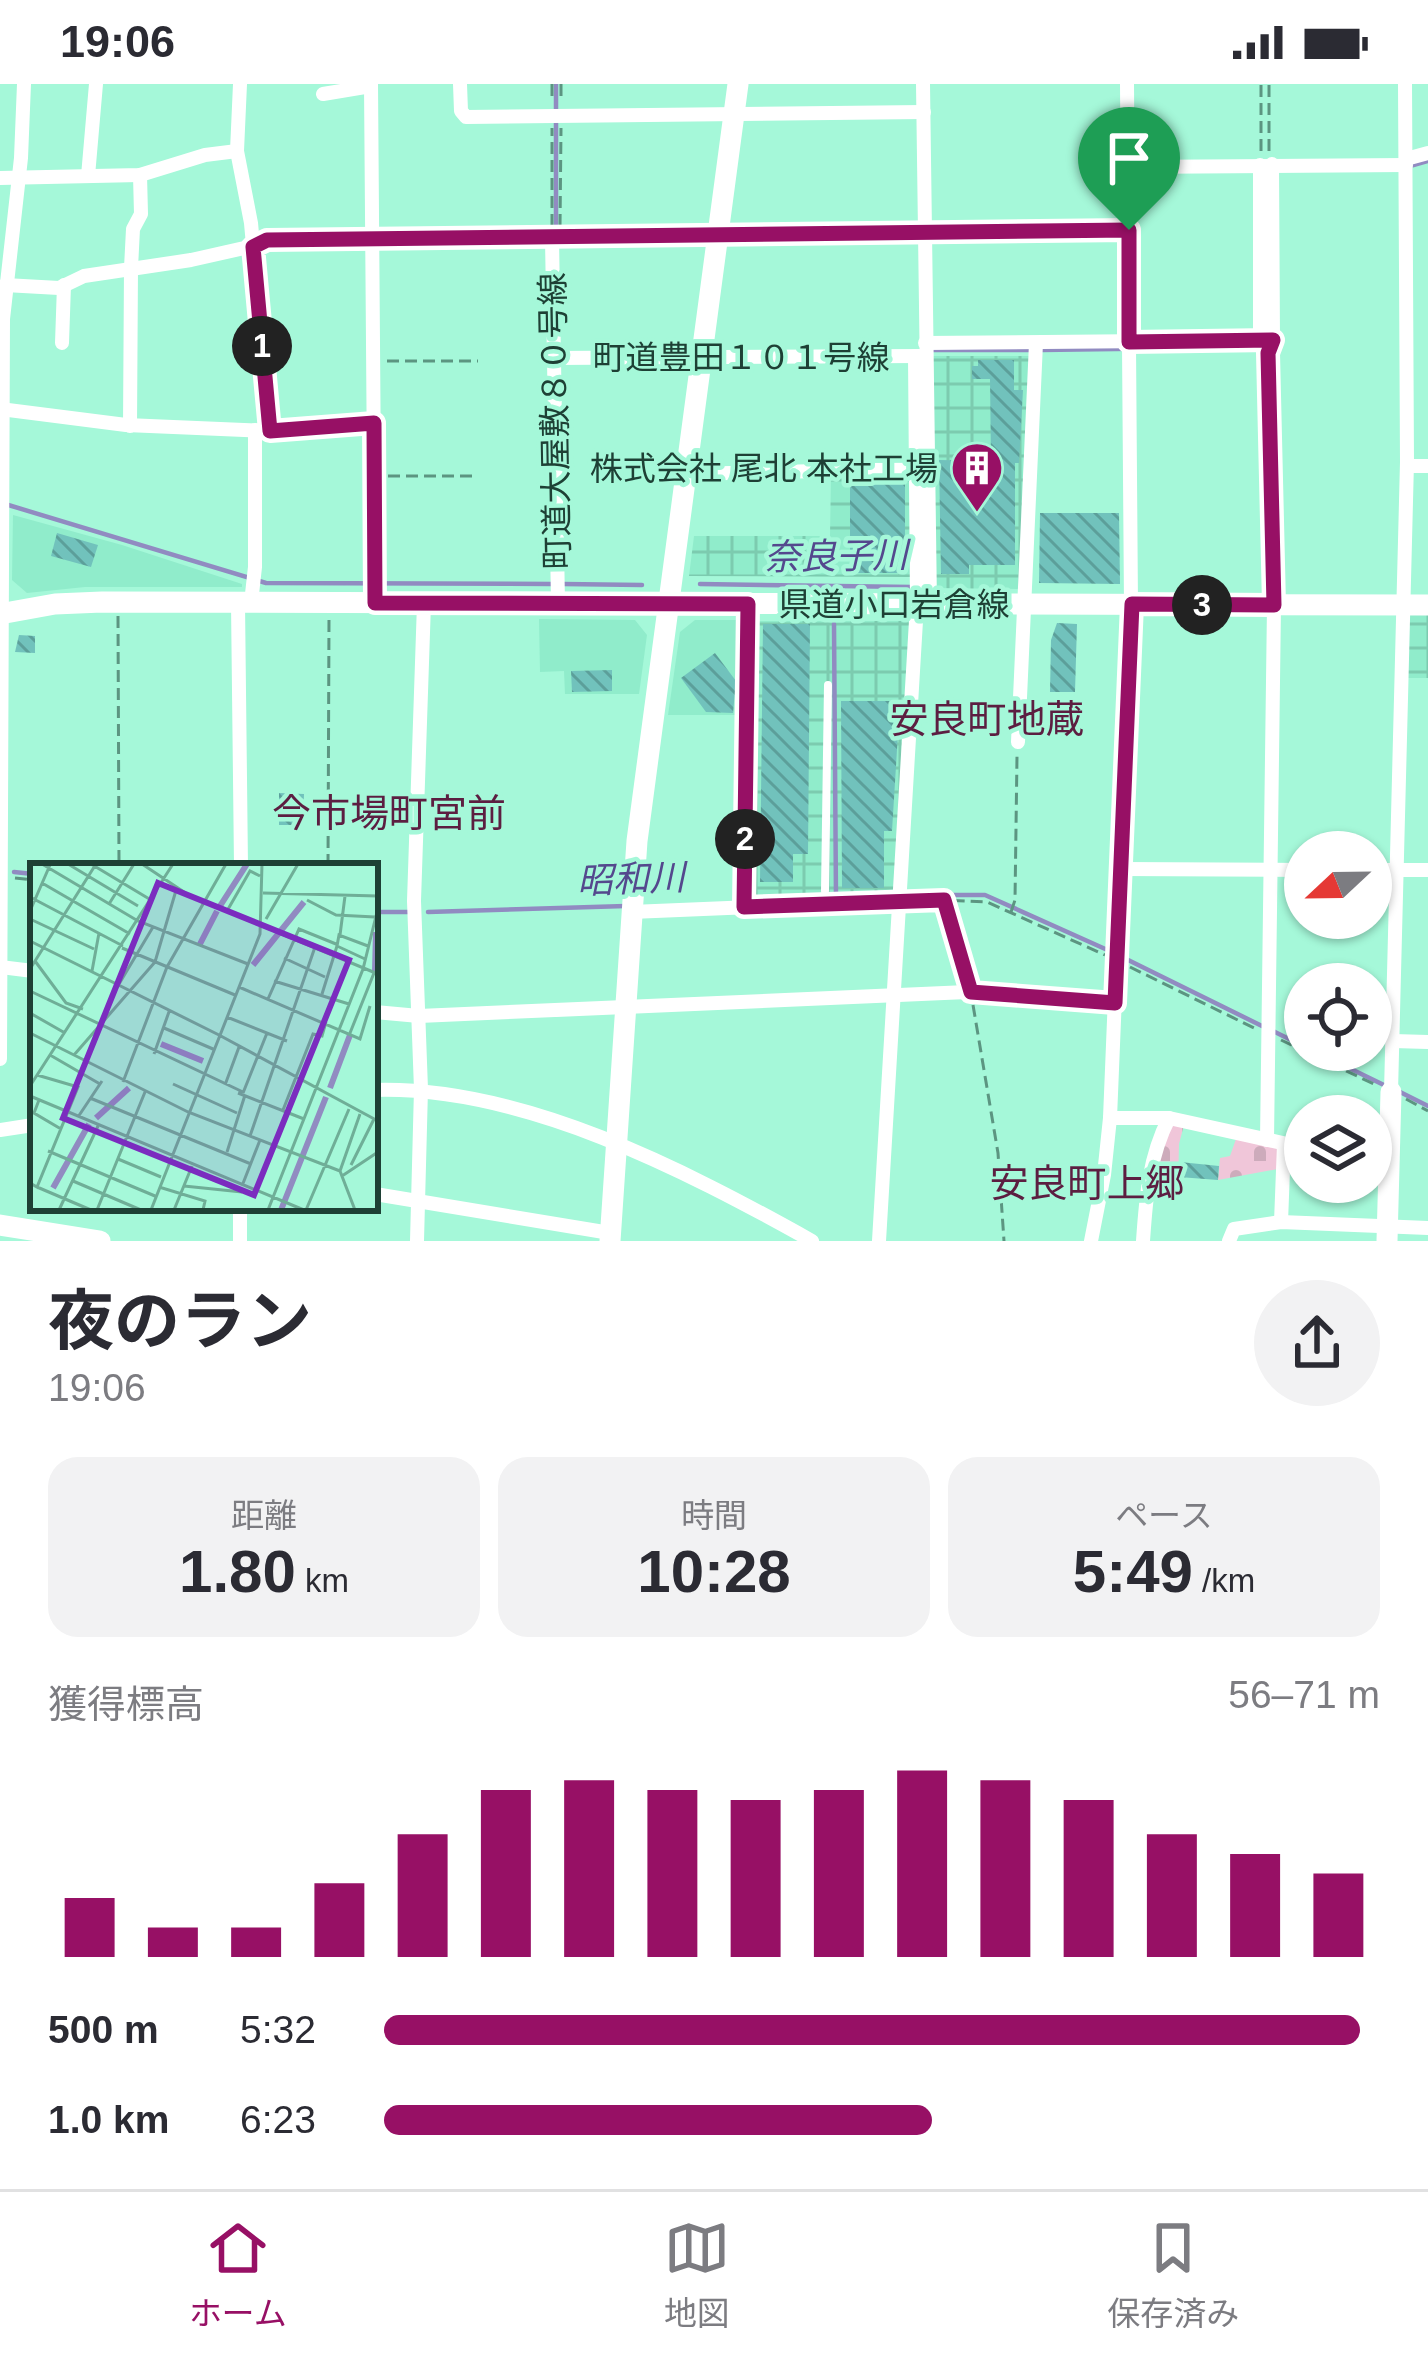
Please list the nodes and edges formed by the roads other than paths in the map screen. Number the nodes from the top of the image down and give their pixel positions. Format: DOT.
graph roads {
  1 [pos="24,84"];
  2 [pos="96,84"];
  3 [pos="240,84"];
  4 [pos="460,84"];
  5 [pos="738,84"];
  6 [pos="923,84"];
  7 [pos="1127,84"];
  8 [pos="1405,84"];
  9 [pos="371,85"];
  10 [pos="323,94"];
  11 [pos="924,112"];
  12 [pos="734,114"];
  13 [pos="237,151"];
  14 [pos="1428,153"];
  15 [pos="1406,162"];
  16 [pos="1267,164"];
  17 [pos="1127,166"];
  18 [pos="140,175"];
  19 [pos="88,176"];
  20 [pos="0,178"];
  21 [pos="19,178"];
  22 [pos="6,229"];
  23 [pos="1129,230"];
  24 [pos="924,231"];
  25 [pos="718,234"];
  26 [pos="373,238"];
  27 [pos="552,238"];
  28 [pos="253,247"];
  29 [pos="131,268"];
  30 [pos="5,285"];
  31 [pos="64,286"];
  32 [pos="1268,342"];
  33 [pos="62,343"];
  34 [pos="1036,344"];
  35 [pos="1129,346"];
  36 [pos="922,352"];
  37 [pos="701,356"];
  38 [pos="554,358"];
  39 [pos="2,409"];
  40 [pos="374,423"];
  41 [pos="130,426"];
  42 [pos="262,430"];
  43 [pos="1407,464"];
  44 [pos="1428,466"];
  45 [pos="922,469"];
  46 [pos="686,474"];
  47 [pos="245,603"];
  48 [pos="375,603"];
  49 [pos="424,603"];
  50 [pos="558,604"];
  51 [pos="748,604"];
  52 [pos="924,604"];
  53 [pos="1026,604"];
  54 [pos="1132,604"];
  55 [pos="1274,605"];
  56 [pos="1405,605"];
  57 [pos="1428,605"];
  58 [pos="668,612"];
  59 [pos="1,614"];
  60 [pos="828,685"];
  61 [pos="1018,742"];
  62 [pos="1,825"];
  63 [pos="241,863"];
  64 [pos="1121,869"];
  65 [pos="1392,870"];
  66 [pos="1397,870"];
  67 [pos="1428,870"];
  68 [pos="1270,871"];
  69 [pos="1284,871"];
  70 [pos="2,872"];
  71 [pos="825,891"];
  72 [pos="900,895"];
  73 [pos="744,902"];
  74 [pos="632,907"];
  75 [pos="1,967"];
  76 [pos="892,994"];
  77 [pos="1115,1003"];
  78 [pos="624,1006"];
  79 [pos="378,1012"];
  80 [pos="419,1016"];
  81 [pos="1393,1041"];
  82 [pos="1428,1042"];
  83 [pos="0,1058"];
  84 [pos="1391,1084"];
  85 [pos="421,1089"];
  86 [pos="378,1090"];
  87 [pos="1389,1095"];
  88 [pos="1110,1118"];
  89 [pos="1169,1118"];
  90 [pos="30,1125"];
  91 [pos="0,1130"];
  92 [pos="1267,1140"];
  93 [pos="614,1142"];
  94 [pos="1284,1144"];
  95 [pos="378,1194"];
  96 [pos="417,1201"];
  97 [pos="1385,1203"];
  98 [pos="1281,1222"];
  99 [pos="1319,1222"];
  100 [pos="0,1225"];
  101 [pos="1428,1228"];
  102 [pos="1388,1234"];
  103 [pos="610,1237"];
  104 [pos="805,1239"];
  105 [pos="100,1241"];
  106 [pos="417,1241"];
  107 [pos="879,1241"];
  108 [pos="1091,1241"];
  109 [pos="1143,1241"];
  110 [pos="1229,1241"];
  111 [pos="1318,1241"];
  1 -- 21 [label="street"];
  2 -- 19 [label="street"];
  3 -- 13 [label="street"];
  4 -- 12 [label="street"];
  5 -- 12 [label="main road"];
  6 -- 11 [label="street"];
  7 -- 17 [label="street"];
  8 -- 15 [label="street"];
  9 -- 10 [label="street"];
  9 -- 26 [label="street"];
  11 -- 12 [label="street"];
  11 -- 24 [label="street"];
  12 -- 25 [label="main road"];
  13 -- 18 [label="street"];
  13 -- 28 [label="street"];
  14 -- 15 [label="street"];
  15 -- 16 [label="street"];
  15 -- 43 [label="street"];
  16 -- 17 [label="street"];
  16 -- 32 [label="street"];
  17 -- 23 [label="street"];
  18 -- 19 [label="street"];
  18 -- 29 [label="street"];
  19 -- 21 [label="street"];
  20 -- 21 [label="street"];
  21 -- 22 [label="street"];
  22 -- 30 [label="street"];
  23 -- 24 [label="street"];
  23 -- 35 [label="street"];
  24 -- 25 [label="street"];
  24 -- 36 [label="street"];
  25 -- 27 [label="street"];
  25 -- 37 [label="main road"];
  26 -- 27 [label="street"];
  26 -- 28 [label="street"];
  26 -- 40 [label="street"];
  27 -- 38 [label="street, 町道大屋敷８０号線"];
  28 -- 29 [label="street"];
  28 -- 42 [label="street"];
  29 -- 31 [label="street"];
  29 -- 41 [label="street"];
  30 -- 31 [label="street"];
  30 -- 39 [label="street"];
  31 -- 33 [label="street"];
  32 -- 35 [label="street, 町道豊田１０１号線"];
  32 -- 55 [label="street"];
  34 -- 35 [label="street, 町道豊田１０１号線"];
  34 -- 36 [label="street, 町道豊田１０１号線"];
  34 -- 53 [label="street"];
  35 -- 54 [label="street"];
  36 -- 37 [label="street, 町道豊田１０１号線"];
  36 -- 45 [label="street"];
  37 -- 38 [label="street, 町道豊田１０１号線"];
  37 -- 46 [label="main road"];
  38 -- 50 [label="street, 町道大屋敷８０号線"];
  39 -- 41 [label="street"];
  39 -- 59 [label="street"];
  40 -- 42 [label="street"];
  40 -- 48 [label="street"];
  41 -- 42 [label="street"];
  42 -- 47 [label="street"];
  43 -- 44 [label="street"];
  43 -- 56 [label="street"];
  45 -- 46 [label="street"];
  45 -- 52 [label="street"];
  46 -- 58 [label="main road"];
  47 -- 48 [label="main road, 県道小口岩倉線"];
  47 -- 59 [label="main road, 県道小口岩倉線"];
  47 -- 63 [label="street"];
  48 -- 49 [label="main road, 県道小口岩倉線"];
  49 -- 50 [label="main road, 県道小口岩倉線"];
  49 -- 80 [label="street"];
  50 -- 58 [label="main road, 県道小口岩倉線"];
  51 -- 52 [label="main road, 県道小口岩倉線"];
  51 -- 58 [label="main road, 県道小口岩倉線"];
  51 -- 73 [label="street"];
  52 -- 53 [label="main road, 県道小口岩倉線"];
  52 -- 72 [label="street"];
  53 -- 54 [label="main road, 県道小口岩倉線"];
  53 -- 61 [label="street"];
  54 -- 55 [label="main road, 県道小口岩倉線"];
  54 -- 64 [label="street"];
  55 -- 56 [label="main road, 県道小口岩倉線"];
  55 -- 68 [label="street"];
  56 -- 57 [label="main road, 県道小口岩倉線"];
  56 -- 66 [label="street"];
  58 -- 74 [label="main road"];
  59 -- 62 [label="street"];
  60 -- 71 [label="lane"];
  62 -- 70 [label="street"];
  64 -- 68 [label="street"];
  64 -- 77 [label="street"];
  65 -- 66 [label="street"];
  66 -- 67 [label="street"];
  66 -- 81 [label="street"];
  68 -- 69 [label="street"];
  68 -- 92 [label="street"];
  70 -- 75 [label="street"];
  72 -- 73 [label="street"];
  72 -- 76 [label="street"];
  73 -- 74 [label="street"];
  74 -- 78 [label="main road"];
  75 -- 83 [label="street"];
  76 -- 77 [label="street"];
  76 -- 78 [label="street"];
  76 -- 107 [label="street"];
  77 -- 88 [label="street"];
  78 -- 80 [label="street"];
  78 -- 93 [label="main road"];
  79 -- 80 [label="street"];
  80 -- 85 [label="street"];
  81 -- 82 [label="street"];
  81 -- 84 [label="street"];
  84 -- 87 [label="main road"];
  85 -- 86 [label="street"];
  85 -- 93 [label="street"];
  85 -- 96 [label="street"];
  88 -- 89 [label="street"];
  88 -- 108 [label="street"];
  89 -- 92 [label="street"];
  89 -- 109 [label="street"];
  90 -- 91 [label="street"];
  92 -- 94 [label="street"];
  93 -- 103 [label="main road"];
  93 -- 104 [label="street"];
  94 -- 98 [label="street"];
  95 -- 96 [label="street"];
  96 -- 103 [label="street"];
  96 -- 106 [label="street"];
  97 -- 102 [label="main road"];
  98 -- 99 [label="street"];
  98 -- 110 [label="street"];
  99 -- 102 [label="street"];
  99 -- 111 [label="street"];
  100 -- 105 [label="main road"];
  101 -- 102 [label="street"];
}
